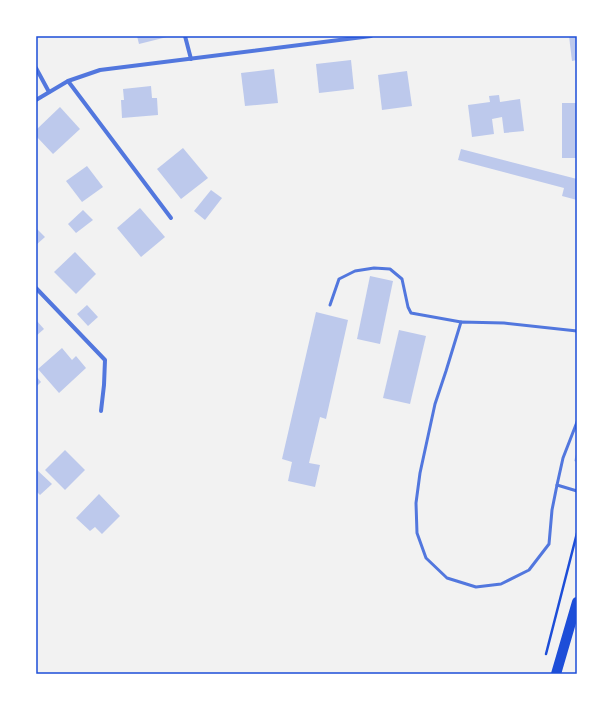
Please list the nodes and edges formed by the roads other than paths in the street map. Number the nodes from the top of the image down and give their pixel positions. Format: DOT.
graph roads {
  1 [pos="185,36"];
  2 [pos="371,36"];
  3 [pos="191,59"];
  4 [pos="36,68"];
  5 [pos="68,81"];
  6 [pos="49,92"];
  7 [pos="36,100"];
  8 [pos="171,218"];
  9 [pos="36,288"];
  10 [pos="330,305"];
  11 [pos="461,322"];
  12 [pos="577,331"];
  13 [pos="101,411"];
  14 [pos="577,422"];
  15 [pos="557,485"];
  16 [pos="577,491"];
  17 [pos="577,602"];
  18 [pos="556,674"];
  1 -- 3 [label="street"];
  2 -- 3 [label="street"];
  3 -- 5 [label="street"];
  4 -- 6 [label="street"];
  5 -- 6 [label="street"];
  5 -- 8 [label="street"];
  6 -- 7 [label="street"];
  9 -- 13 [label="street"];
  10 -- 11 [label="lane"];
  11 -- 12 [label="lane"];
  11 -- 15 [label="lane"];
  14 -- 15 [label="lane"];
  15 -- 16 [label="lane"];
  17 -- 18 [label="main road"];
}
